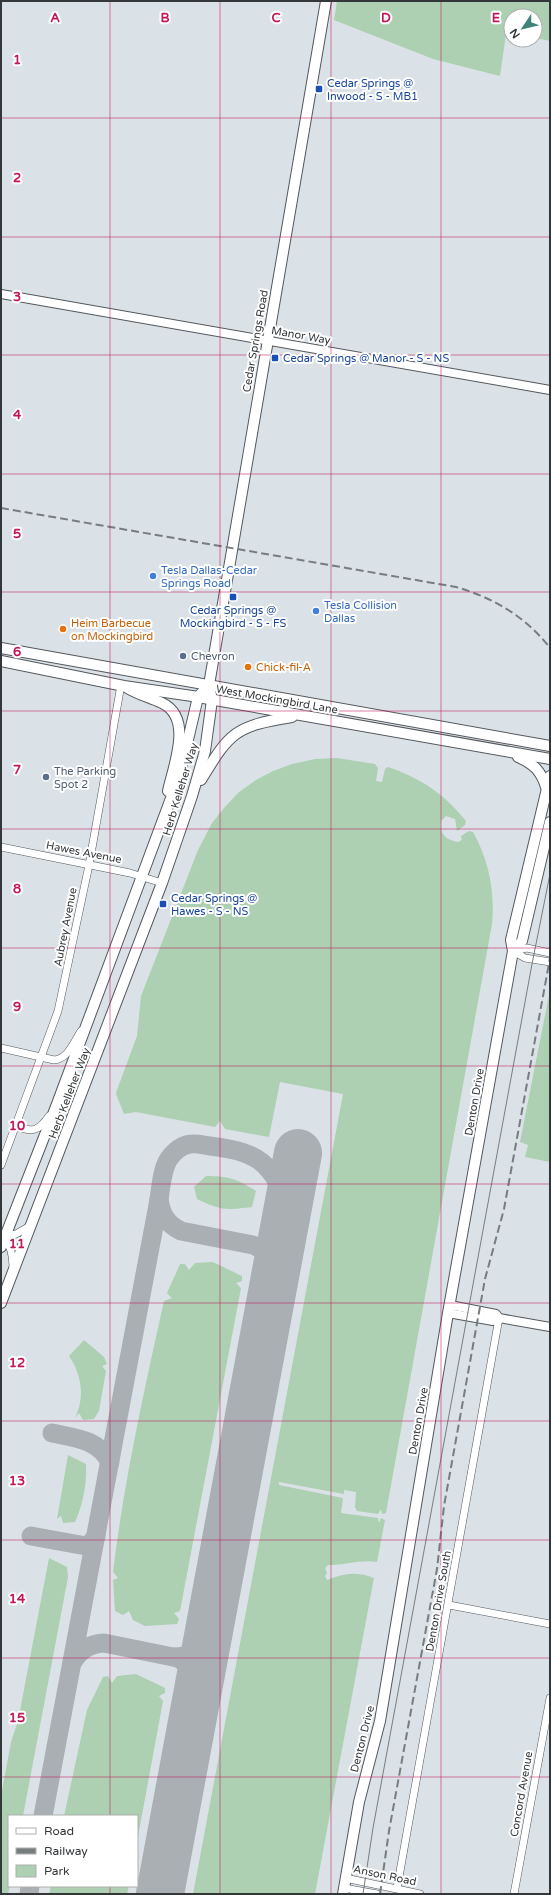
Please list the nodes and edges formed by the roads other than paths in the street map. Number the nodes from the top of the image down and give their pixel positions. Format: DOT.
graph roads {
  1 [pos="326,1"];
  2 [pos="1,294"];
  3 [pos="268,340"];
  4 [pos="550,390"];
  5 [pos="1,648"];
  6 [pos="33,655"];
  7 [pos="1,661"];
  8 [pos="31,666"];
  9 [pos="122,685"];
  10 [pos="209,685"];
  11 [pos="198,697"];
  12 [pos="212,700"];
  13 [pos="300,716"];
  14 [pos="433,724"];
  15 [pos="429,738"];
  16 [pos="550,746"];
  17 [pos="507,752"];
  18 [pos="550,760"];
  19 [pos="550,776"];
  20 [pos="547,789"];
  21 [pos="192,796"];
  22 [pos="170,802"];
  23 [pos="550,822"];
  24 [pos="1,847"];
  25 [pos="89,865"];
  26 [pos="142,877"];
  27 [pos="162,884"];
  28 [pos="513,951"];
  29 [pos="550,953"];
  30 [pos="550,962"];
  31 [pos="89,1018"];
  32 [pos="1,1048"];
  33 [pos="42,1056"];
  34 [pos="56,1104"];
  35 [pos="16,1126"];
  36 [pos="1,1165"];
  37 [pos="30,1226"];
  38 [pos="2,1239"];
  39 [pos="12,1273"];
  40 [pos="1,1303"];
  41 [pos="449,1309"];
  42 [pos="499,1318"];
  43 [pos="550,1327"];
  44 [pos="449,1605"];
  45 [pos="550,1624"];
  46 [pos="550,1698"];
  47 [pos="344,1887"];
  48 [pos="397,1888"];
  49 [pos="377,1894"];
  50 [pos="420,1894"];
  51 [pos="514,1894"];
  1 -- 3 [label="main road, Cedar Springs Road"];
  2 -- 3 [label="street, Manor Way"];
  3 -- 4 [label="street, Manor Way"];
  3 -- 10 [label="main road, Cedar Springs Road"];
  5 -- 6 [label="main road, West Mockingbird Lane"];
  6 -- 8 [label="main road"];
  6 -- 10 [label="main road, West Mockingbird Lane"];
  7 -- 8 [label="main road, West Mockingbird Lane"];
  8 -- 9 [label="main road, West Mockingbird Lane"];
  9 -- 11 [label="main road, West Mockingbird Lane"];
  9 -- 22 [label="main road"];
  9 -- 25 [label="street, Aubrey Avenue"];
  10 -- 11 [label="main road"];
  10 -- 12 [label="main road, Herb Kelleher Way"];
  10 -- 14 [label="main road, West Mockingbird Lane"];
  11 -- 12 [label="main road, West Mockingbird Lane"];
  11 -- 22 [label="main road, Herb Kelleher Way"];
  12 -- 13 [label="main road, West Mockingbird Lane"];
  12 -- 21 [label="main road, Herb Kelleher Way"];
  13 -- 15 [label="main road, West Mockingbird Lane"];
  13 -- 21 [label="main road"];
  14 -- 15 [label="main road"];
  14 -- 16 [label="main road, West Mockingbird Lane"];
  15 -- 17 [label="main road, West Mockingbird Lane"];
  17 -- 18 [label="main road, West Mockingbird Lane"];
  17 -- 20 [label="main road"];
  19 -- 20 [label="main road, Denton Drive"];
  20 -- 28 [label="main road, Denton Drive"];
  21 -- 27 [label="main road, Herb Kelleher Way"];
  22 -- 26 [label="main road, Herb Kelleher Way"];
  23 -- 28 [label="main road, Denton Drive"];
  24 -- 25 [label="street, Hawes Avenue"];
  25 -- 26 [label="street, Hawes Avenue"];
  25 -- 33 [label="street, Aubrey Avenue"];
  26 -- 27 [label="street, Hawes Avenue"];
  26 -- 31 [label="main road, Herb Kelleher Way"];
  27 -- 37 [label="main road, Herb Kelleher Way"];
  28 -- 29 [label="street"];
  28 -- 30 [label="street"];
  28 -- 41 [label="main road, Denton Drive"];
  31 -- 33 [label="street"];
  31 -- 34 [label="main road, Herb Kelleher Way"];
  32 -- 33 [label="street"];
  33 -- 35 [label="street, Aubrey Avenue"];
  34 -- 35 [label="street"];
  34 -- 38 [label="main road, Herb Kelleher Way"];
  35 -- 36 [label="street, Aubrey Avenue"];
  37 -- 38 [label="street"];
  37 -- 39 [label="main road, Herb Kelleher Way"];
  38 -- 39 [label="street"];
  39 -- 40 [label="main road, Herb Kelleher Way"];
  41 -- 42 [label="street"];
  41 -- 47 [label="main road, Denton Drive"];
  42 -- 43 [label="street"];
  42 -- 44 [label="street, Denton Drive South"];
  44 -- 45 [label="street"];
  44 -- 48 [label="street, Denton Drive South"];
  46 -- 51 [label="street, Concord Avenue"];
  47 -- 48 [label="street, Anson Road"];
  47 -- 49 [label="street, Anson Road"];
  48 -- 50 [label="street, Anson Road"];
}
